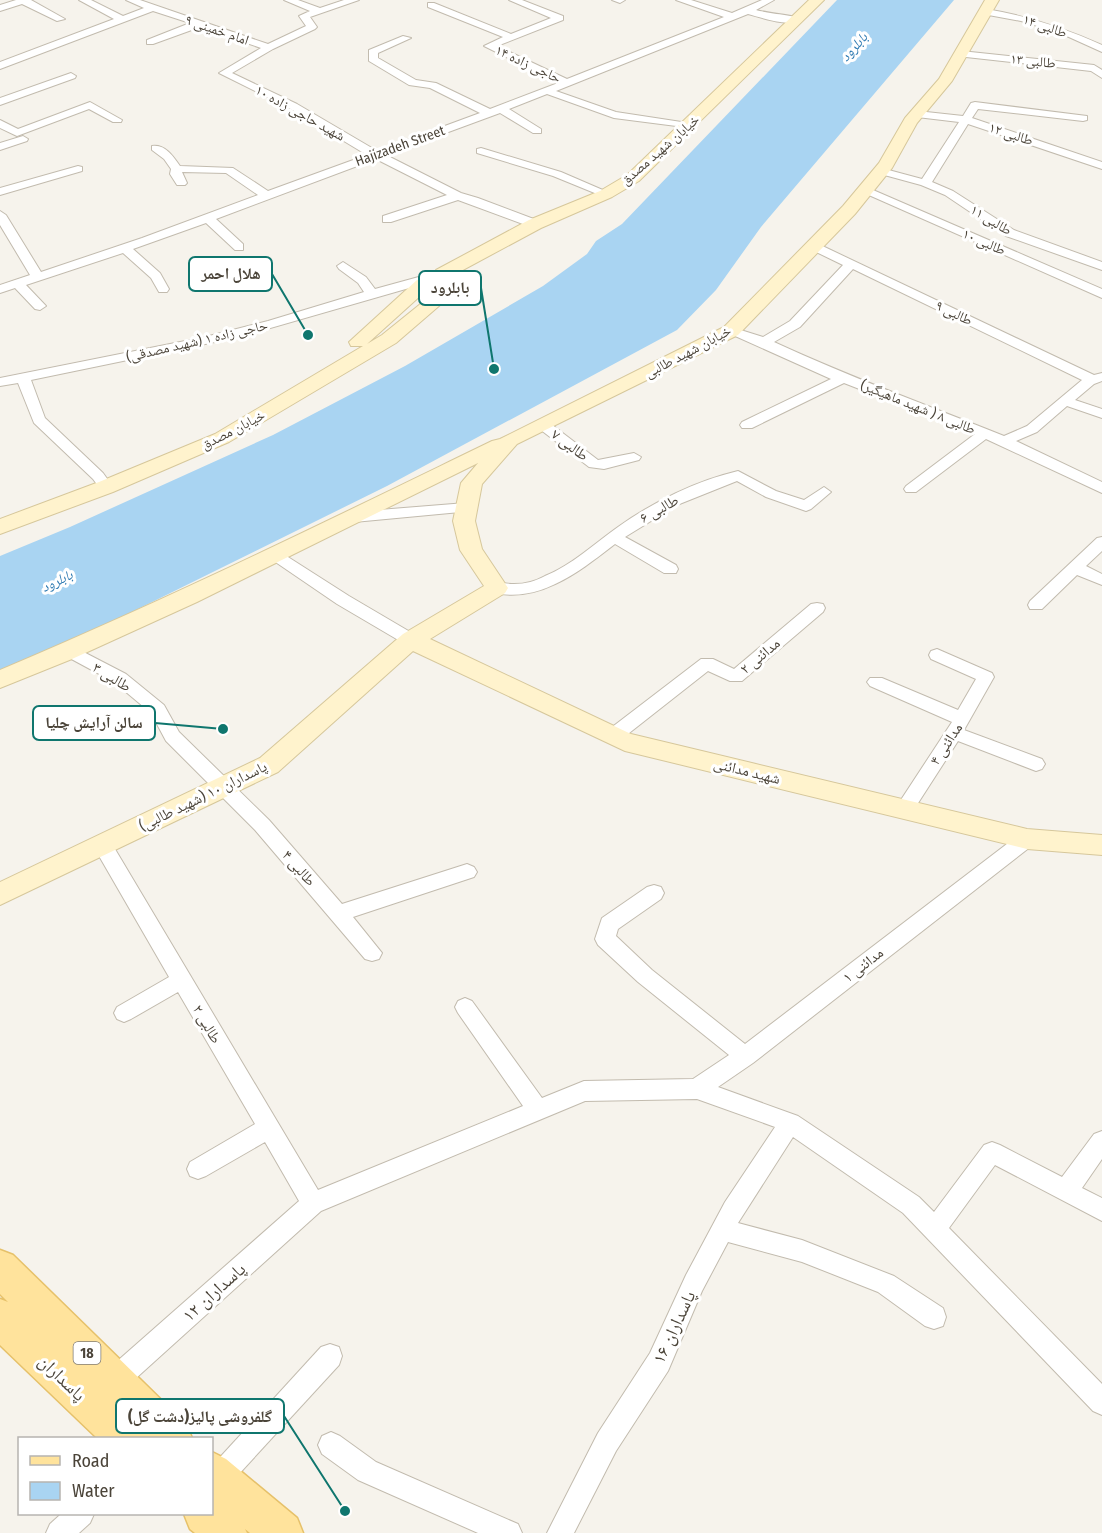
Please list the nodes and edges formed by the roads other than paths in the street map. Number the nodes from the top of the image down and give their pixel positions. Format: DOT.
graph roads {
  1 [pos="84,0"];
  2 [pos="131,0"];
  3 [pos="289,0"];
  4 [pos="354,0"];
  5 [pos="514,0"];
  6 [pos="681,0"];
  7 [pos="769,0"];
  8 [pos="817,0"];
  9 [pos="24,1"];
  10 [pos="431,5"];
  11 [pos="989,6"];
  12 [pos="0,8"];
  13 [pos="152,8"];
  14 [pos="319,11"];
  15 [pos="747,11"];
  16 [pos="734,17"];
  17 [pos="60,19"];
  18 [pos="122,19"];
  19 [pos="798,19"];
  20 [pos="198,24"];
  21 [pos="511,37"];
  22 [pos="406,38"];
  23 [pos="150,42"];
  24 [pos="269,48"];
  25 [pos="1102,49"];
  26 [pos="961,54"];
  27 [pos="0,66"];
  28 [pos="1102,75"];
  29 [pos="71,76"];
  30 [pos="567,83"];
  31 [pos="547,91"];
  32 [pos="0,102"];
  33 [pos="501,109"];
  34 [pos="489,113"];
  35 [pos="917,114"];
  36 [pos="1083,118"];
  37 [pos="964,119"];
  38 [pos="117,120"];
  39 [pos="0,123"];
  40 [pos="688,126"];
  41 [pos="537,131"];
  42 [pos="23,139"];
  43 [pos="0,147"];
  44 [pos="156,148"];
  45 [pos="481,151"];
  46 [pos="376,155"];
  47 [pos="1102,166"];
  48 [pos="78,169"];
  49 [pos="177,169"];
  50 [pos="881,171"];
  51 [pos="181,183"];
  52 [pos="925,183"];
  53 [pos="866,190"];
  54 [pos="0,192"];
  55 [pos="606,194"];
  56 [pos="267,196"];
  57 [pos="456,196"];
  58 [pos="0,215"];
  59 [pos="208,218"];
  60 [pos="387,219"];
  61 [pos="535,224"];
  62 [pos="814,246"];
  63 [pos="239,247"];
  64 [pos="125,248"];
  65 [pos="851,264"];
  66 [pos="343,266"];
  67 [pos="1102,266"];
  68 [pos="37,276"];
  69 [pos="17,283"];
  70 [pos="443,283"];
  71 [pos="0,289"];
  72 [pos="164,289"];
  73 [pos="372,294"];
  74 [pos="1102,294"];
  75 [pos="353,300"];
  76 [pos="40,306"];
  77 [pos="395,311"];
  78 [pos="731,331"];
  79 [pos="763,343"];
  80 [pos="23,377"];
  81 [pos="843,378"];
  82 [pos="1098,378"];
  83 [pos="0,382"];
  84 [pos="1066,400"];
  85 [pos="1102,414"];
  86 [pos="542,424"];
  87 [pos="747,425"];
  88 [pos="985,434"];
  89 [pos="510,440"];
  90 [pos="1004,441"];
  91 [pos="634,457"];
  92 [pos="102,481"];
  93 [pos="1102,488"];
  94 [pos="911,489"];
  95 [pos="824,492"];
  96 [pos="466,508"];
  97 [pos="0,513"];
  98 [pos="354,517"];
  99 [pos="0,527"];
  100 [pos="615,538"];
  101 [pos="1102,542"];
  102 [pos="277,555"];
  103 [pos="1077,568"];
  104 [pos="670,569"];
  105 [pos="1102,580"];
  106 [pos="497,588"];
  107 [pos="1036,605"];
  108 [pos="817,608"];
  109 [pos="411,640"];
  110 [pos="70,651"];
  111 [pos="937,655"];
  112 [pos="0,680"];
  113 [pos="876,682"];
  114 [pos="958,726"];
  115 [pos="613,736"];
  116 [pos="1036,764"];
  117 [pos="222,787"];
  118 [pos="904,809"];
  119 [pos="1027,839"];
  120 [pos="102,844"];
  121 [pos="1102,845"];
  122 [pos="467,872"];
  123 [pos="3,888"];
  124 [pos="654,893"];
  125 [pos="337,914"];
  126 [pos="372,953"];
  127 [pos="182,980"];
  128 [pos="465,1007"];
  129 [pos="124,1013"];
  130 [pos="745,1056"];
  131 [pos="697,1089"];
  132 [pos="538,1110"];
  133 [pos="790,1123"];
  134 [pos="268,1128"];
  135 [pos="1102,1141"];
  136 [pos="198,1169"];
  137 [pos="1066,1191"];
  138 [pos="313,1203"];
  139 [pos="1102,1210"];
  140 [pos="935,1229"];
  141 [pos="723,1230"];
  142 [pos="0,1268"];
  143 [pos="934,1317"];
  144 [pos="0,1318"];
  145 [pos="330,1356"];
  146 [pos="115,1380"];
  147 [pos="1102,1402"];
  148 [pos="124,1437"];
  149 [pos="171,1437"];
  150 [pos="332,1445"];
  151 [pos="213,1486"];
  152 [pos="213,1489"];
  153 [pos="213,1494"];
  154 [pos="80,1515"];
  155 [pos="59,1533"];
  156 [pos="226,1533"];
  157 [pos="282,1533"];
  158 [pos="509,1533"];
  159 [pos="560,1533"];
  1 -- 18 [label="street"];
  2 -- 13 [label="street, امام خمینی ۹"];
  3 -- 14 [label="street"];
  4 -- 14 [label="street"];
  5 -- 21 [label="street"];
  6 -- 16 [label="street"];
  7 -- 15 [label="street, Hajizadeh Street"];
  8 -- 19 [label="street, خیابان شهید مصدق"];
  9 -- 12 [label="street"];
  9 -- 17 [label="street"];
  10 -- 21 [label="street"];
  11 -- 25 [label="street, طالبی ۱۴"];
  11 -- 26 [label="street, خیابان شهید طالبی"];
  13 -- 18 [label="street"];
  13 -- 20 [label="street, امام خمینی ۹"];
  14 -- 24 [label="street"];
  15 -- 16 [label="street, Hajizadeh Street"];
  15 -- 19 [label="street"];
  16 -- 30 [label="street, Hajizadeh Street"];
  18 -- 27 [label="street"];
  19 -- 40 [label="street, خیابان شهید مصدق"];
  20 -- 23 [label="street"];
  20 -- 24 [label="street, امام خمینی ۹"];
  21 -- 30 [label="street, حاجی زاده ۱۴"];
  22 -- 34 [label="street"];
  24 -- 46 [label="street, شهید حاجی زاده ۱۰"];
  26 -- 28 [label="street, طالبی ۱۳"];
  26 -- 35 [label="street, خیابان شهید طالبی"];
  29 -- 32 [label="street"];
  30 -- 31 [label="street, Hajizadeh Street"];
  31 -- 33 [label="street, Hajizadeh Street"];
  31 -- 40 [label="street"];
  33 -- 34 [label="street, Hajizadeh Street"];
  33 -- 41 [label="street"];
  34 -- 46 [label="street, Hajizadeh Street"];
  35 -- 37 [label="street, طالبی ۱۲"];
  35 -- 50 [label="street, خیابان شهید طالبی"];
  36 -- 37 [label="street"];
  37 -- 47 [label="street, طالبی ۱۲"];
  37 -- 52 [label="street"];
  38 -- 39 [label="street"];
  40 -- 55 [label="street, خیابان شهید مصدق"];
  42 -- 43 [label="street"];
  44 -- 49 [label="street"];
  45 -- 55 [label="street"];
  46 -- 56 [label="street, Hajizadeh Street"];
  46 -- 57 [label="street, شهید حاجی زاده ۱۰"];
  48 -- 54 [label="street"];
  49 -- 51 [label="street"];
  49 -- 56 [label="street"];
  50 -- 52 [label="street, طالبی ۱۱"];
  50 -- 53 [label="street, خیابان شهید طالبی"];
  52 -- 67 [label="street, طالبی ۱۱"];
  53 -- 62 [label="street, خیابان شهید طالبی"];
  53 -- 74 [label="street, طالبی ۱۰"];
  55 -- 61 [label="street, خیابان شهید مصدق"];
  56 -- 59 [label="street, Hajizadeh Street"];
  57 -- 60 [label="street"];
  57 -- 61 [label="street, شهید حاجی زاده ۱۰"];
  58 -- 68 [label="street"];
  59 -- 63 [label="street"];
  59 -- 64 [label="street, Hajizadeh Street"];
  61 -- 70 [label="street"];
  62 -- 65 [label="street, طالبی ۹"];
  62 -- 78 [label="street, خیابان شهید طالبی"];
  64 -- 68 [label="street, Hajizadeh Street"];
  64 -- 72 [label="street"];
  65 -- 79 [label="street"];
  65 -- 82 [label="street, طالبی ۹"];
  66 -- 73 [label="street"];
  68 -- 69 [label="street, Hajizadeh Street"];
  69 -- 71 [label="street, Hajizadeh Street"];
  69 -- 76 [label="street"];
  70 -- 73 [label="street, حاجی زاده ۱ (شهید مصدقی)"];
  70 -- 77 [label="street, خیابان مصدق"];
  70 -- 92 [label="street, خیابان مصدق"];
  73 -- 75 [label="street, حاجی زاده ۱ (شهید مصدقی)"];
  75 -- 77 [label="street"];
  75 -- 80 [label="street, حاجی زاده ۱ (شهید مصدقی)"];
  77 -- 92 [label="street, خیابان مصدق"];
  78 -- 79 [label="street, طالبی ۸ ( شهید ماهیگیر)"];
  78 -- 86 [label="street, خیابان شهید طالبی"];
  79 -- 81 [label="street, طالبی ۸ ( شهید ماهیگیر)"];
  80 -- 83 [label="street, حاجی زاده ۱ (شهید مصدقی)"];
  80 -- 92 [label="street"];
  81 -- 87 [label="street"];
  81 -- 88 [label="street, طالبی ۸ ( شهید ماهیگیر)"];
  82 -- 84 [label="street"];
  84 -- 85 [label="street"];
  84 -- 90 [label="street"];
  86 -- 89 [label="street, خیابان شهید طالبی"];
  86 -- 91 [label="street, طالبی ۷"];
  88 -- 90 [label="street, طالبی ۸ ( شهید ماهیگیر)"];
  88 -- 94 [label="street"];
  89 -- 96 [label="street, خیابان شهید طالبی"];
  89 -- 98 [label="street"];
  90 -- 93 [label="street, طالبی ۸ ( شهید ماهیگیر)"];
  92 -- 97 [label="street, خیابان مصدق"];
  92 -- 99 [label="street, خیابان مصدق"];
  95 -- 100 [label="street, طالبی ۶"];
  96 -- 98 [label="street"];
  96 -- 106 [label="street, خیابان شهید طالبی"];
  98 -- 102 [label="street"];
  100 -- 104 [label="street"];
  100 -- 106 [label="street, طالبی ۶"];
  101 -- 103 [label="street"];
  102 -- 109 [label="street"];
  102 -- 110 [label="street"];
  103 -- 105 [label="street"];
  103 -- 107 [label="street"];
  106 -- 109 [label="street"];
  108 -- 115 [label="street, مدائنی ۲"];
  109 -- 115 [label="street, شهید مدائنی"];
  109 -- 117 [label="street, پاسداران ۱۰ (شهید طالبی)"];
  110 -- 112 [label="street"];
  110 -- 117 [label="street, طالبی ۳"];
  111 -- 114 [label="street, مدائنی ۴"];
  113 -- 114 [label="street"];
  114 -- 116 [label="street"];
  114 -- 118 [label="street, مدائنی ۴"];
  115 -- 118 [label="street, شهید مدائنی"];
  117 -- 120 [label="street, پاسداران ۱۰ (شهید طالبی)"];
  117 -- 125 [label="street, طالبی ۴"];
  118 -- 119 [label="street, شهید مدائنی"];
  119 -- 121 [label="street, شهید مدائنی"];
  119 -- 130 [label="street, مدائنی ۱"];
  120 -- 123 [label="street, پاسداران ۱۰ (شهید طالبی)"];
  120 -- 127 [label="street, طالبی ۲"];
  122 -- 125 [label="street"];
  124 -- 130 [label="street"];
  125 -- 126 [label="street, طالبی ۴"];
  127 -- 129 [label="street"];
  127 -- 134 [label="street, طالبی ۲"];
  128 -- 132 [label="street"];
  130 -- 131 [label="street, مدائنی ۱"];
  131 -- 132 [label="street, پاسداران ۱۲"];
  131 -- 133 [label="street"];
  132 -- 138 [label="street, پاسداران ۱۲"];
  133 -- 140 [label="street"];
  133 -- 141 [label="street, پاسداران ۱۶"];
  134 -- 136 [label="street"];
  134 -- 138 [label="street, طالبی ۲"];
  135 -- 137 [label="street"];
  137 -- 139 [label="street"];
  137 -- 140 [label="street"];
  138 -- 146 [label="street, پاسداران ۱۲"];
  140 -- 147 [label="street"];
  141 -- 143 [label="street"];
  141 -- 159 [label="street, پاسداران ۱۶"];
  142 -- 146 [label="main road, 18"];
  144 -- 148 [label="main road, پاسداران / 18"];
  145 -- 151 [label="street"];
  146 -- 149 [label="main road, 18"];
  150 -- 158 [label="street"];
  152 -- 157 [label="main road"];
  153 -- 156 [label="main road"];
  154 -- 155 [label="street"];
}
